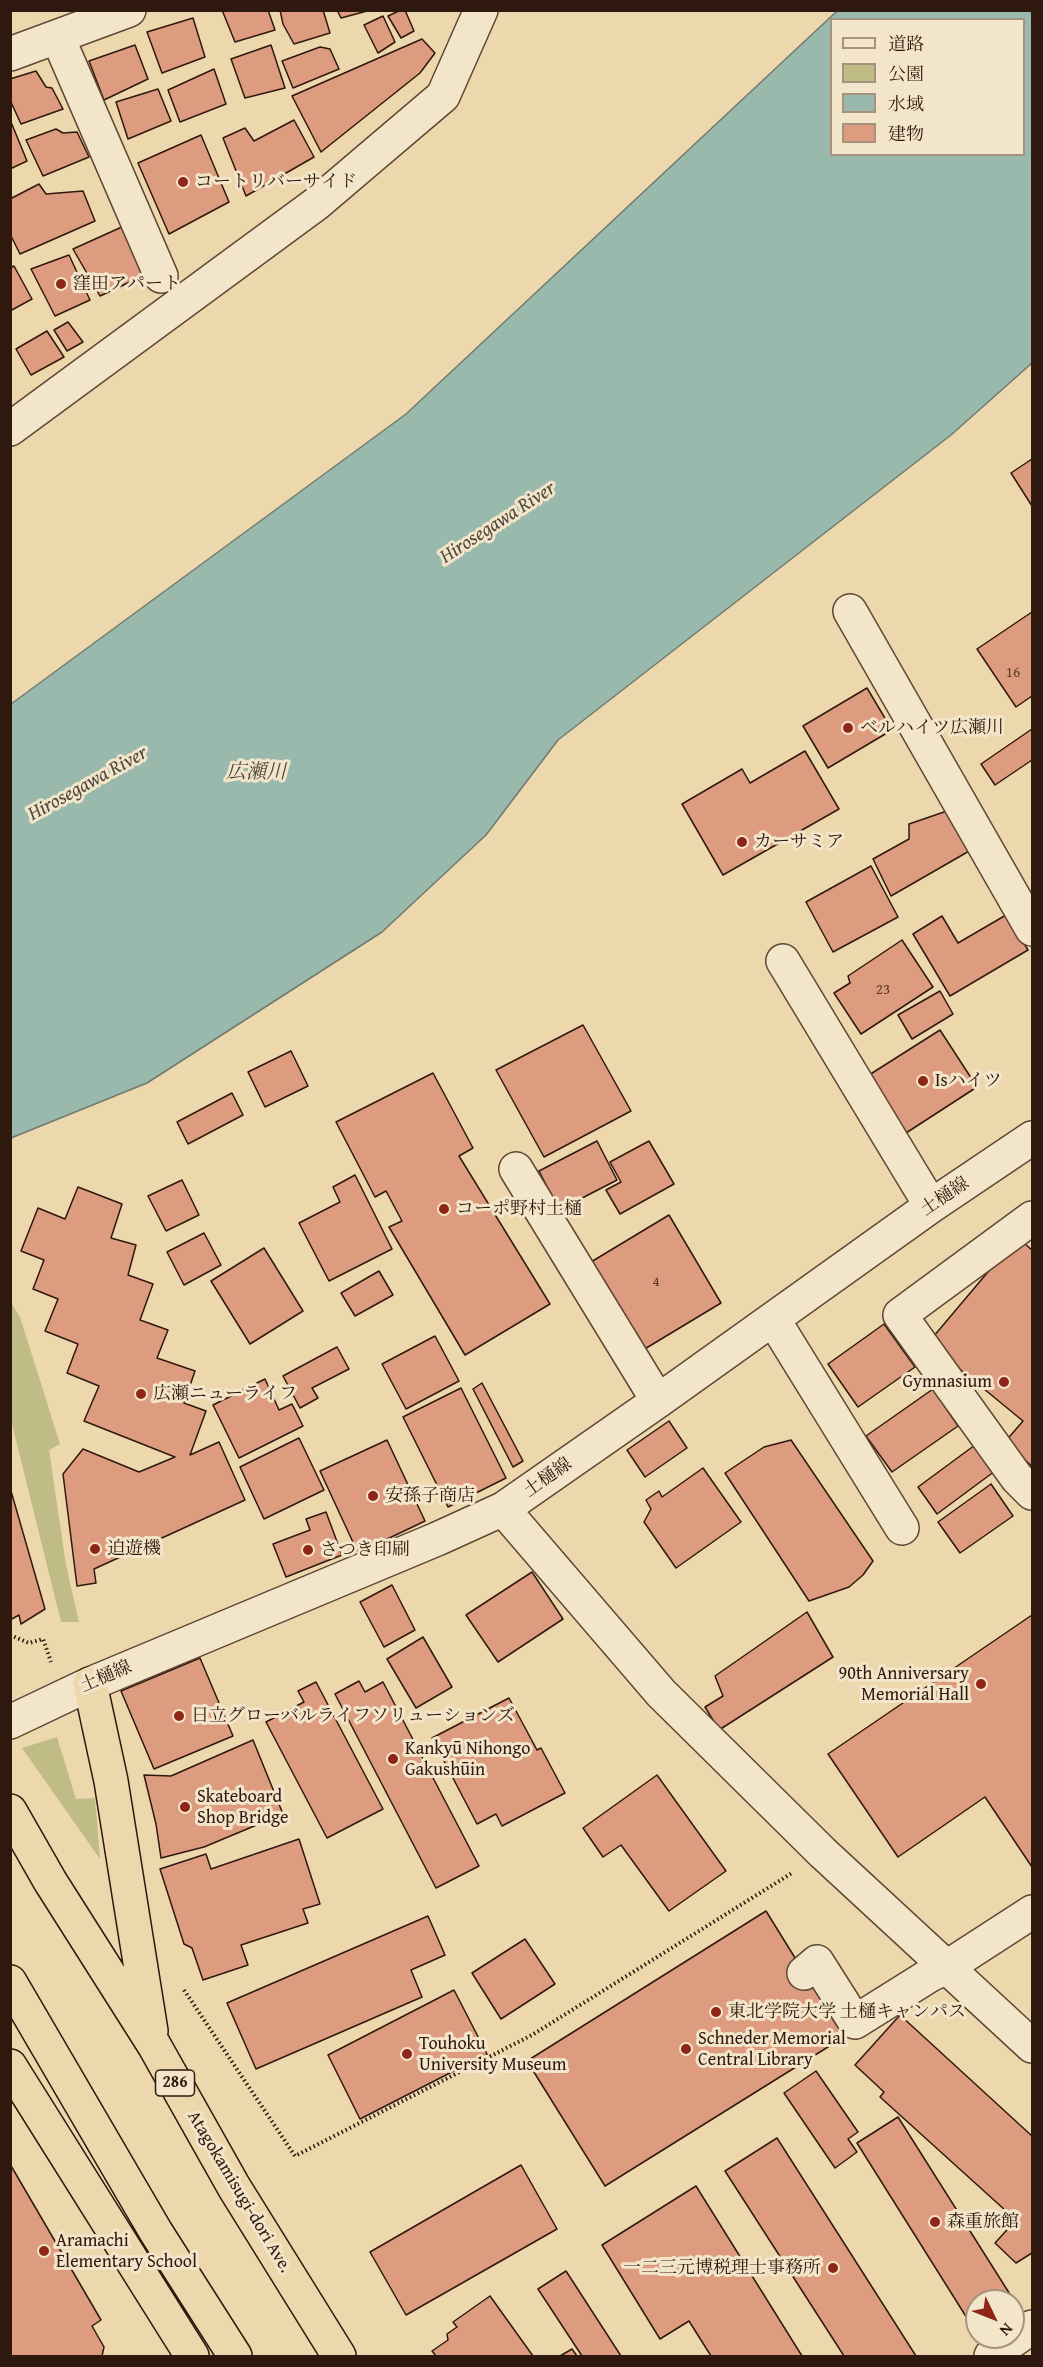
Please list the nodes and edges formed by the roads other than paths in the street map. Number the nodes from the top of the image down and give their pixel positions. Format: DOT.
graph roads {
  1 [pos="129,10"];
  2 [pos="481,10"];
  3 [pos="57,38"];
  4 [pos="10,54"];
  5 [pos="161,276"];
  6 [pos="10,429"];
  7 [pos="850,610"];
  8 [pos="1032,929"];
  9 [pos="783,961"];
  10 [pos="1032,1138"];
  11 [pos="516,1169"];
  12 [pos="931,1206"];
  13 [pos="1032,1218"];
  14 [pos="773,1319"];
  15 [pos="658,1401"];
  16 [pos="1032,1494"];
  17 [pos="503,1509"];
  18 [pos="902,1528"];
  19 [pos="90,1684"];
  20 [pos="10,1722"];
  21 [pos="10,1811"];
  22 [pos="1032,1912"];
  23 [pos="946,1967"];
  24 [pos="804,1973"];
  25 [pos="10,1982"];
  26 [pos="154,2045"];
  27 [pos="1032,2046"];
  28 [pos="10,2066"];
  29 [pos="1032,2327"];
  30 [pos="192,2356"];
  31 [pos="235,2356"];
  32 [pos="339,2356"];
  33 [pos="991,2356"];
  1 -- 3 [label="street"];
  2 -- 6 [label="street"];
  3 -- 4 [label="street"];
  3 -- 5 [label="street"];
  7 -- 8 [label="street"];
  9 -- 12 [label="street"];
  10 -- 12 [label="street, 土樋線"];
  11 -- 15 [label="street"];
  12 -- 14 [label="street, 土樋線"];
  13 -- 16 [label="street"];
  14 -- 15 [label="street, 土樋線"];
  14 -- 18 [label="street"];
  15 -- 17 [label="street, 土樋線"];
  17 -- 19 [label="street, 土樋線"];
  17 -- 23 [label="street"];
  19 -- 20 [label="street, 土樋線"];
  19 -- 26 [label="highway"];
  21 -- 26 [label="highway, Atagokamisugi-dori Ave. / 286"];
  22 -- 23 [label="street"];
  23 -- 24 [label="street"];
  23 -- 27 [label="street"];
  25 -- 31 [label="highway"];
  26 -- 32 [label="highway, Atagokamisugi-dori Ave. / 286"];
  28 -- 30 [label="highway"];
  29 -- 33 [label="street"];
}
